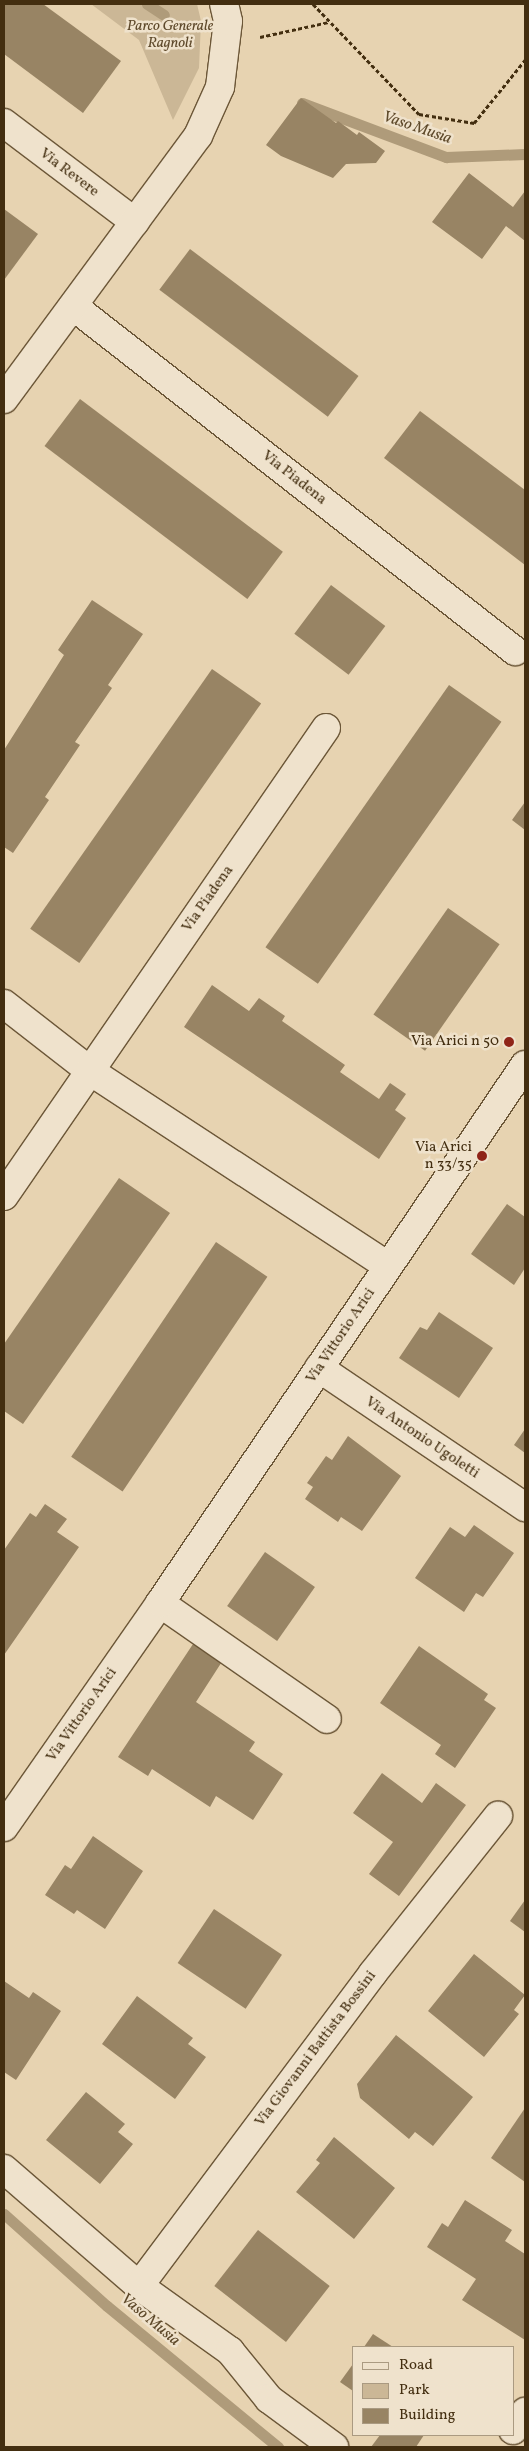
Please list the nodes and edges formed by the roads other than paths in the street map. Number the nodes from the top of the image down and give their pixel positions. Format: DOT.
graph roads {
  1 [pos="224,4"];
  2 [pos="4,123"];
  3 [pos="135,222"];
  4 [pos="73,306"];
  5 [pos="4,399"];
  6 [pos="515,651"];
  7 [pos="326,728"];
  8 [pos="4,1004"];
  9 [pos="524,1068"];
  10 [pos="90,1071"];
  11 [pos="4,1196"];
  12 [pos="388,1266"];
  13 [pos="319,1368"];
  14 [pos="525,1507"];
  15 [pos="160,1603"];
  16 [pos="327,1719"];
  17 [pos="498,1816"];
  18 [pos="4,1827"];
  19 [pos="4,2169"];
  20 [pos="139,2286"];
  21 [pos="525,2412"];
  22 [pos="514,2428"];
  23 [pos="509,2436"];
  24 [pos="334,2447"];
  25 [pos="501,2447"];
  1 -- 3 [label="street"];
  2 -- 3 [label="street, Via Revere"];
  3 -- 4 [label="street"];
  4 -- 5 [label="street"];
  4 -- 6 [label="street, Via Piadena"];
  7 -- 10 [label="street, Via Piadena"];
  8 -- 10 [label="street"];
  9 -- 12 [label="street, Via Vittorio Arici"];
  10 -- 11 [label="street, Via Piadena"];
  10 -- 12 [label="street"];
  12 -- 13 [label="street, Via Vittorio Arici"];
  13 -- 14 [label="street, Via Antonio Ugoletti"];
  13 -- 15 [label="street, Via Vittorio Arici"];
  15 -- 16 [label="street"];
  15 -- 18 [label="street, Via Vittorio Arici"];
  17 -- 20 [label="street, Via Giovanni Battista Bossini"];
  19 -- 20 [label="street"];
  20 -- 24 [label="street"];
  21 -- 22 [label="street"];
  23 -- 25 [label="street"];
}
